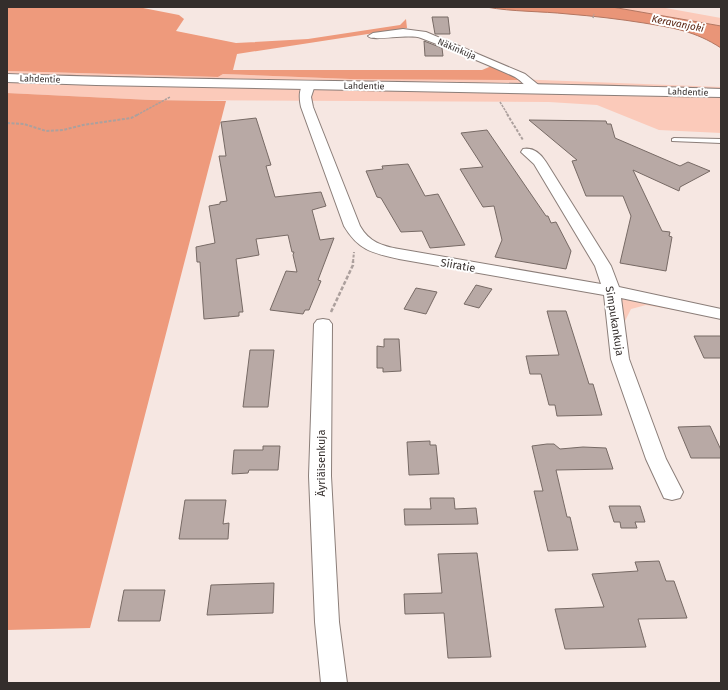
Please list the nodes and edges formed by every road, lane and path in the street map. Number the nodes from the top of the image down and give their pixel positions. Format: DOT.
graph roads {
  1 [pos="594,14"];
  2 [pos="593,18"];
  3 [pos="373,36"];
  4 [pos="7,78"];
  5 [pos="309,85"];
  6 [pos="536,88"];
  7 [pos="721,93"];
  8 [pos="170,96"];
  9 [pos="499,99"];
  10 [pos="7,123"];
  11 [pos="674,140"];
  12 [pos="721,141"];
  13 [pos="528,152"];
  14 [pos="354,250"];
  15 [pos="612,291"];
  16 [pos="721,314"];
  17 [pos="323,324"];
  18 [pos="672,492"];
  19 [pos="334,683"];
  1 -- 2 [label="path"];
  3 -- 6 [label="street, Näkinkuja"];
  4 -- 5 [label="main road, Lahdentie"];
  5 -- 6 [label="main road, Lahdentie"];
  5 -- 15 [label="street, Siiratie"];
  6 -- 7 [label="main road, Lahdentie"];
  8 -- 10 [label="path"];
  9 -- 13 [label="path"];
  11 -- 12 [label="lane"];
  13 -- 15 [label="street, Simpukankuja"];
  14 -- 17 [label="path"];
  15 -- 16 [label="street, Siiratie"];
  15 -- 18 [label="street, Simpukankuja"];
  17 -- 19 [label="street, Äyriäisenkuja"];
}
